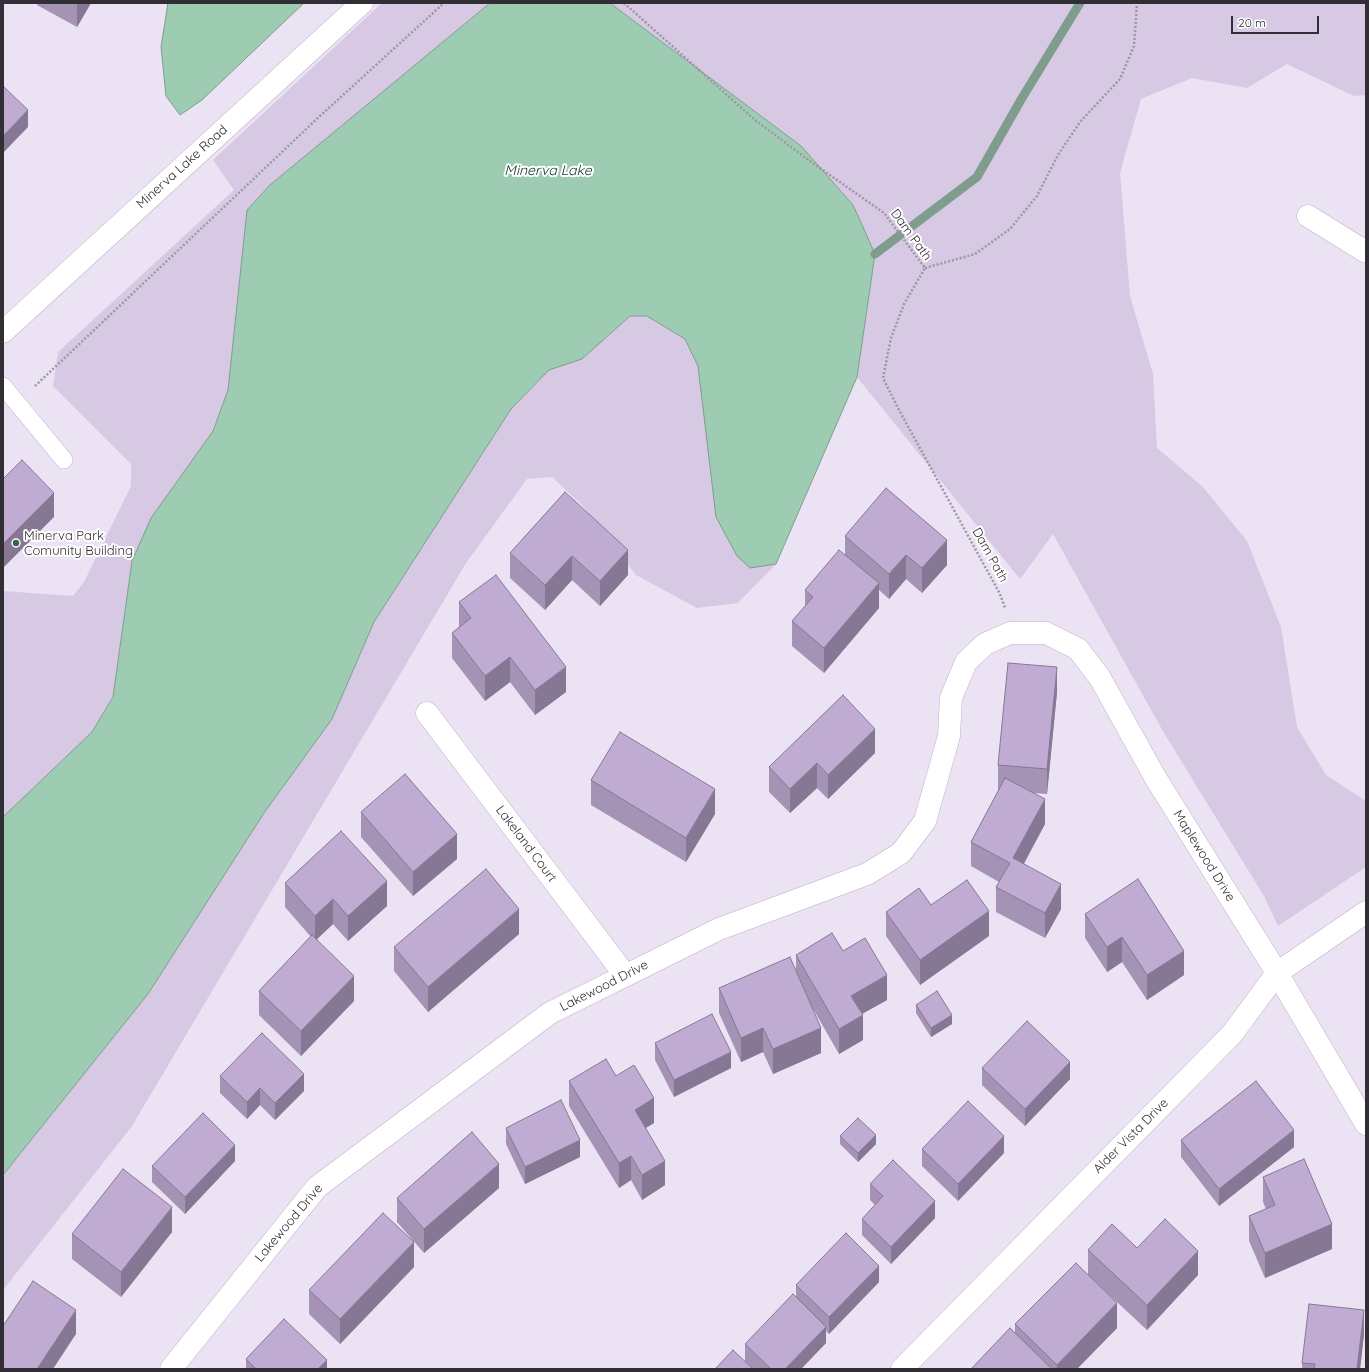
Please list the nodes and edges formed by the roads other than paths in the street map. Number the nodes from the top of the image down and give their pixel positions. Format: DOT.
graph roads {
  1 [pos="362,3"];
  2 [pos="1308,216"];
  3 [pos="1366,252"];
  4 [pos="3,332"];
  5 [pos="3,386"];
  6 [pos="64,460"];
  7 [pos="1012,633"];
  8 [pos="427,713"];
  9 [pos="1366,912"];
  10 [pos="1277,973"];
  11 [pos="625,975"];
  12 [pos="1366,1124"];
  13 [pos="171,1369"];
  14 [pos="902,1369"];
  1 -- 4 [label="street, Minerva Lake Road"];
  2 -- 3 [label="street"];
  5 -- 6 [label="lane"];
  7 -- 10 [label="street, Maplewood Drive"];
  7 -- 11 [label="street, Lakewood Drive"];
  8 -- 11 [label="street, Lakeland Court"];
  9 -- 10 [label="street, Alder Vista Drive"];
  10 -- 12 [label="street, Maplewood Drive"];
  10 -- 14 [label="street, Alder Vista Drive"];
  11 -- 13 [label="street, Lakewood Drive"];
}
